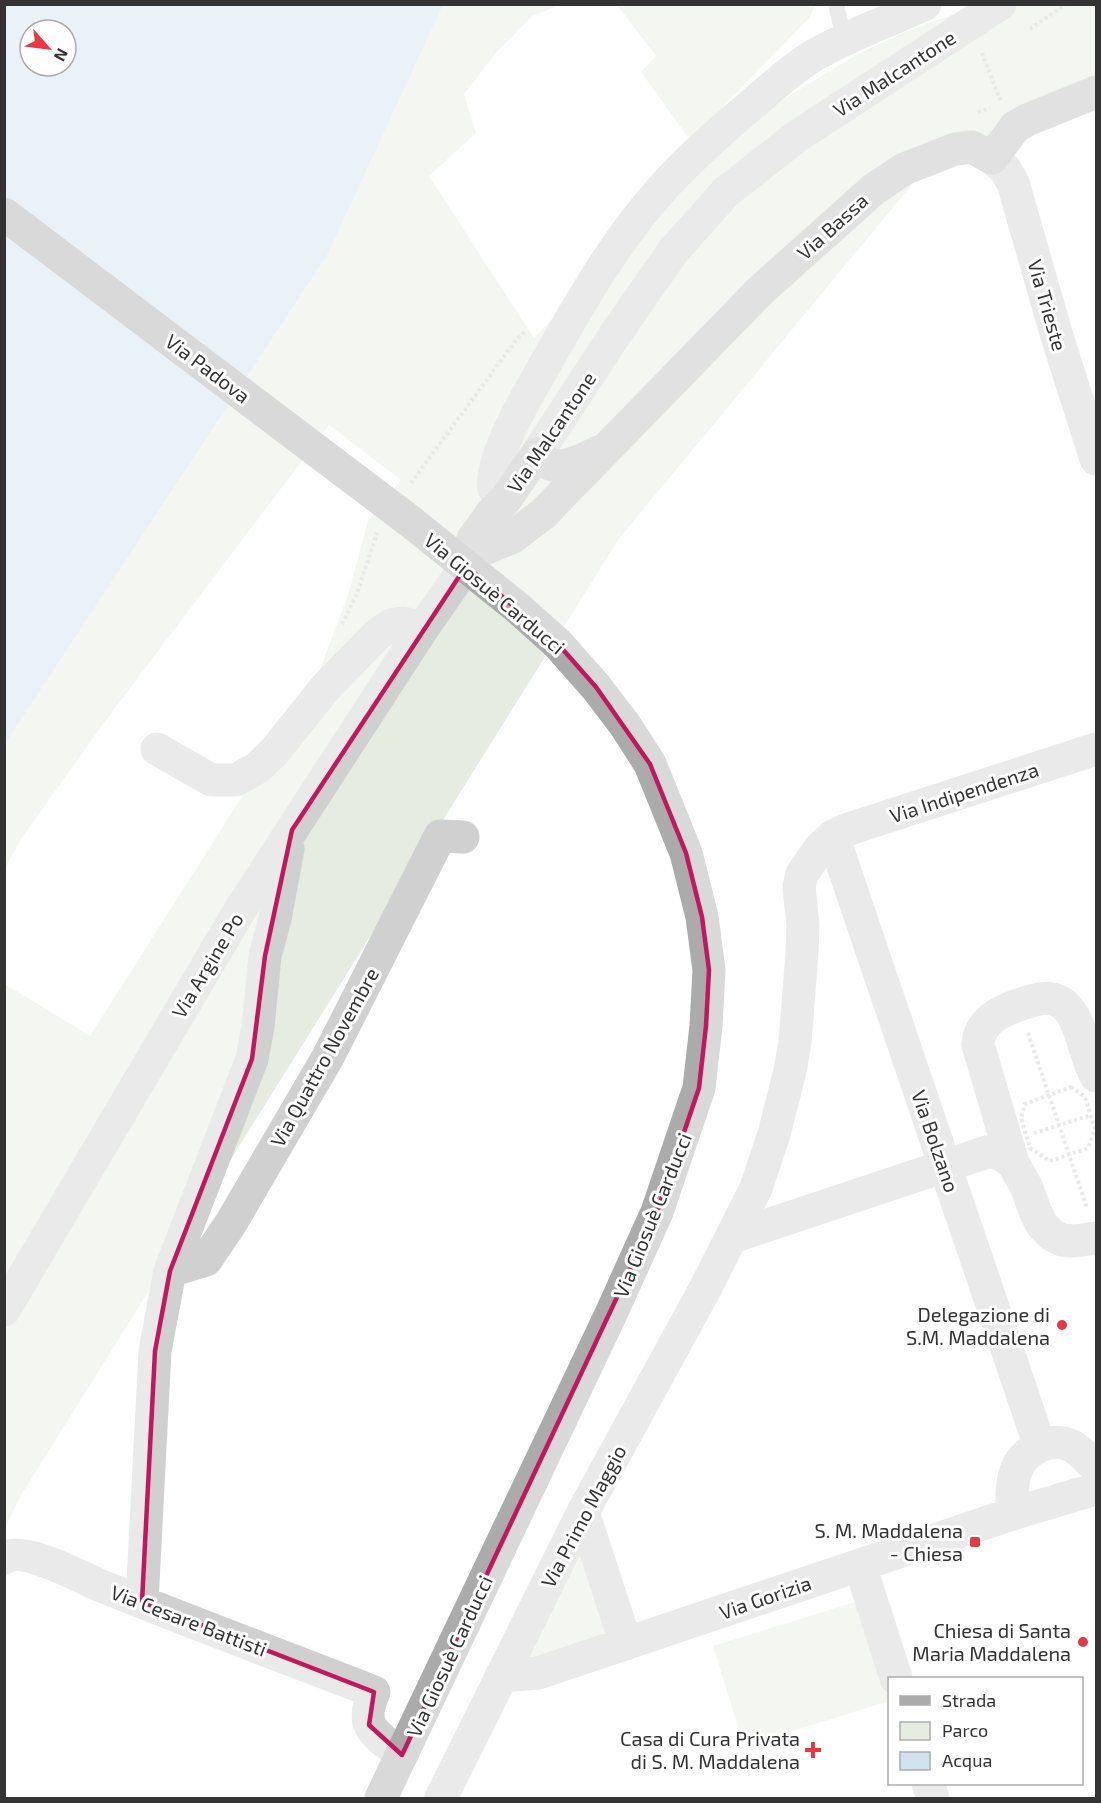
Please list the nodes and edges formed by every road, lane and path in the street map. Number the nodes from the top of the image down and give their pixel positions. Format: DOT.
graph roads {
  1 [pos="836,4"];
  2 [pos="924,4"];
  3 [pos="1066,4"];
  4 [pos="990,10"];
  5 [pos="1030,29"];
  6 [pos="844,39"];
  7 [pos="1096,92"];
  8 [pos="978,112"];
  9 [pos="992,158"];
  10 [pos="4,214"];
  11 [pos="528,329"];
  12 [pos="607,448"];
  13 [pos="537,454"];
  14 [pos="1096,459"];
  15 [pos="506,499"];
  16 [pos="399,513"];
  17 [pos="543,514"];
  18 [pos="476,557"];
  19 [pos="423,628"];
  20 [pos="337,633"];
  21 [pos="157,748"];
  22 [pos="1096,749"];
  23 [pos="292,830"];
  24 [pos="833,836"];
  25 [pos="464,837"];
  26 [pos="1018,1004"];
  27 [pos="1096,1076"];
  28 [pos="1049,1095"];
  29 [pos="1091,1115"];
  30 [pos="1059,1125"];
  31 [pos="1009,1150"];
  32 [pos="1069,1155"];
  33 [pos="945,1166"];
  34 [pos="1093,1227"];
  35 [pos="732,1237"];
  36 [pos="170,1270"];
  37 [pos="4,1310"];
  38 [pos="1040,1446"];
  39 [pos="1096,1468"];
  40 [pos="1096,1489"];
  41 [pos="583,1512"];
  42 [pos="1012,1514"];
  43 [pos="4,1558"];
  44 [pos="860,1565"];
  45 [pos="142,1602"];
  46 [pos="626,1644"];
  47 [pos="501,1676"];
  48 [pos="896,1677"];
  49 [pos="374,1692"];
  50 [pos="402,1755"];
  51 [pos="381,1798"];
  52 [pos="441,1798"];
  1 -- 6 [label="lane"];
  2 -- 6 [label="street, Via Malcantone"];
  3 -- 5 [label="path"];
  4 -- 8 [label="path"];
  4 -- 13 [label="street, Via Malcantone"];
  6 -- 15 [label="street, Via Malcantone"];
  7 -- 9 [label="street"];
  9 -- 12 [label="street, Via Bassa"];
  9 -- 14 [label="street, Via Trieste"];
  10 -- 16 [label="main road, Via Padova, bridge"];
  11 -- 16 [label="path"];
  12 -- 13 [label="street"];
  12 -- 17 [label="street, Via Bassa"];
  13 -- 15 [label="street, Via Malcantone"];
  15 -- 17 [label="street"];
  15 -- 18 [label="street"];
  16 -- 18 [label="main road, Via Giosuè Carducci"];
  16 -- 20 [label="path"];
  17 -- 18 [label="street, Via Bassa"];
  18 -- 19 [label="street, Via Argine Po"];
  18 -- 50 [label="main road, Via Giosuè Carducci"];
  19 -- 21 [label="street"];
  19 -- 23 [label="street, Via Argine Po"];
  22 -- 24 [label="street, Via Indipendenza"];
  23 -- 36 [label="street"];
  23 -- 37 [label="street, Via Argine Po"];
  24 -- 33 [label="street, Via Bolzano"];
  24 -- 35 [label="street, Via Primo Maggio"];
  25 -- 36 [label="street, Via Quattro Novembre"];
  26 -- 27 [label="street"];
  26 -- 28 [label="path"];
  26 -- 31 [label="street"];
  28 -- 29 [label="path"];
  28 -- 30 [label="path"];
  28 -- 31 [label="path"];
  29 -- 30 [label="path"];
  29 -- 32 [label="path"];
  30 -- 31 [label="path"];
  30 -- 32 [label="path"];
  31 -- 32 [label="path"];
  31 -- 33 [label="street"];
  31 -- 34 [label="street"];
  32 -- 34 [label="path"];
  33 -- 35 [label="street"];
  33 -- 38 [label="street, Via Bolzano"];
  35 -- 41 [label="street, Via Primo Maggio"];
  36 -- 45 [label="street"];
  38 -- 39 [label="street"];
  38 -- 42 [label="street"];
  40 -- 42 [label="street, Via Gorizia"];
  41 -- 46 [label="street"];
  41 -- 47 [label="street, Via Primo Maggio"];
  42 -- 44 [label="street, Via Gorizia"];
  43 -- 45 [label="street, Via Cesare Battisti"];
  44 -- 46 [label="street, Via Gorizia"];
  44 -- 48 [label="street"];
  45 -- 49 [label="street, Via Cesare Battisti"];
  46 -- 47 [label="street, Via Gorizia"];
  47 -- 52 [label="street, Via Primo Maggio"];
  49 -- 50 [label="street, Via Giosuè Carducci"];
  50 -- 51 [label="main road, Via Giosuè Carducci"];
}
